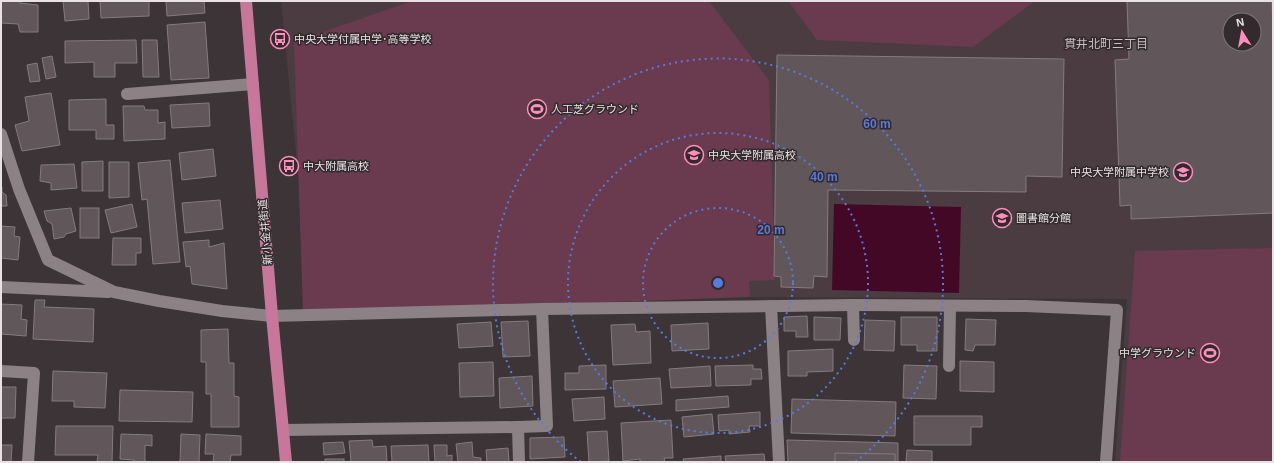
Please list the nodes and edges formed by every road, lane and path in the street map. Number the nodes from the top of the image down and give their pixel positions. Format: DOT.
graph roads {
  1 [pos="246,1"];
  2 [pos="253,84"];
  3 [pos="127,94"];
  4 [pos="1,134"];
  5 [pos="6,166"];
  6 [pos="1,287"];
  7 [pos="114,292"];
  8 [pos="853,305"];
  9 [pos="771,306"];
  10 [pos="950,306"];
  11 [pos="542,309"];
  12 [pos="272,316"];
  13 [pos="854,340"];
  14 [pos="949,366"];
  15 [pos="1,371"];
  16 [pos="518,427"];
  17 [pos="283,430"];
  18 [pos="28,462"];
  19 [pos="286,462"];
  20 [pos="519,462"];
  21 [pos="778,462"];
  22 [pos="1106,462"];
  1 -- 2 [label="main road, 新小金井街道"];
  2 -- 3 [label="street"];
  2 -- 12 [label="main road, 新小金井街道"];
  4 -- 5 [label="street"];
  5 -- 7 [label="street"];
  6 -- 7 [label="street"];
  7 -- 12 [label="street"];
  8 -- 9 [label="street"];
  8 -- 10 [label="street"];
  8 -- 13 [label="street"];
  9 -- 11 [label="street"];
  9 -- 21 [label="street"];
  10 -- 14 [label="street"];
  10 -- 22 [label="street"];
  11 -- 12 [label="street"];
  11 -- 16 [label="street"];
  12 -- 17 [label="main road, 新小金井街道"];
  15 -- 18 [label="street"];
  16 -- 17 [label="street"];
  16 -- 20 [label="street"];
  17 -- 19 [label="main road, 新小金井街道"];
}
